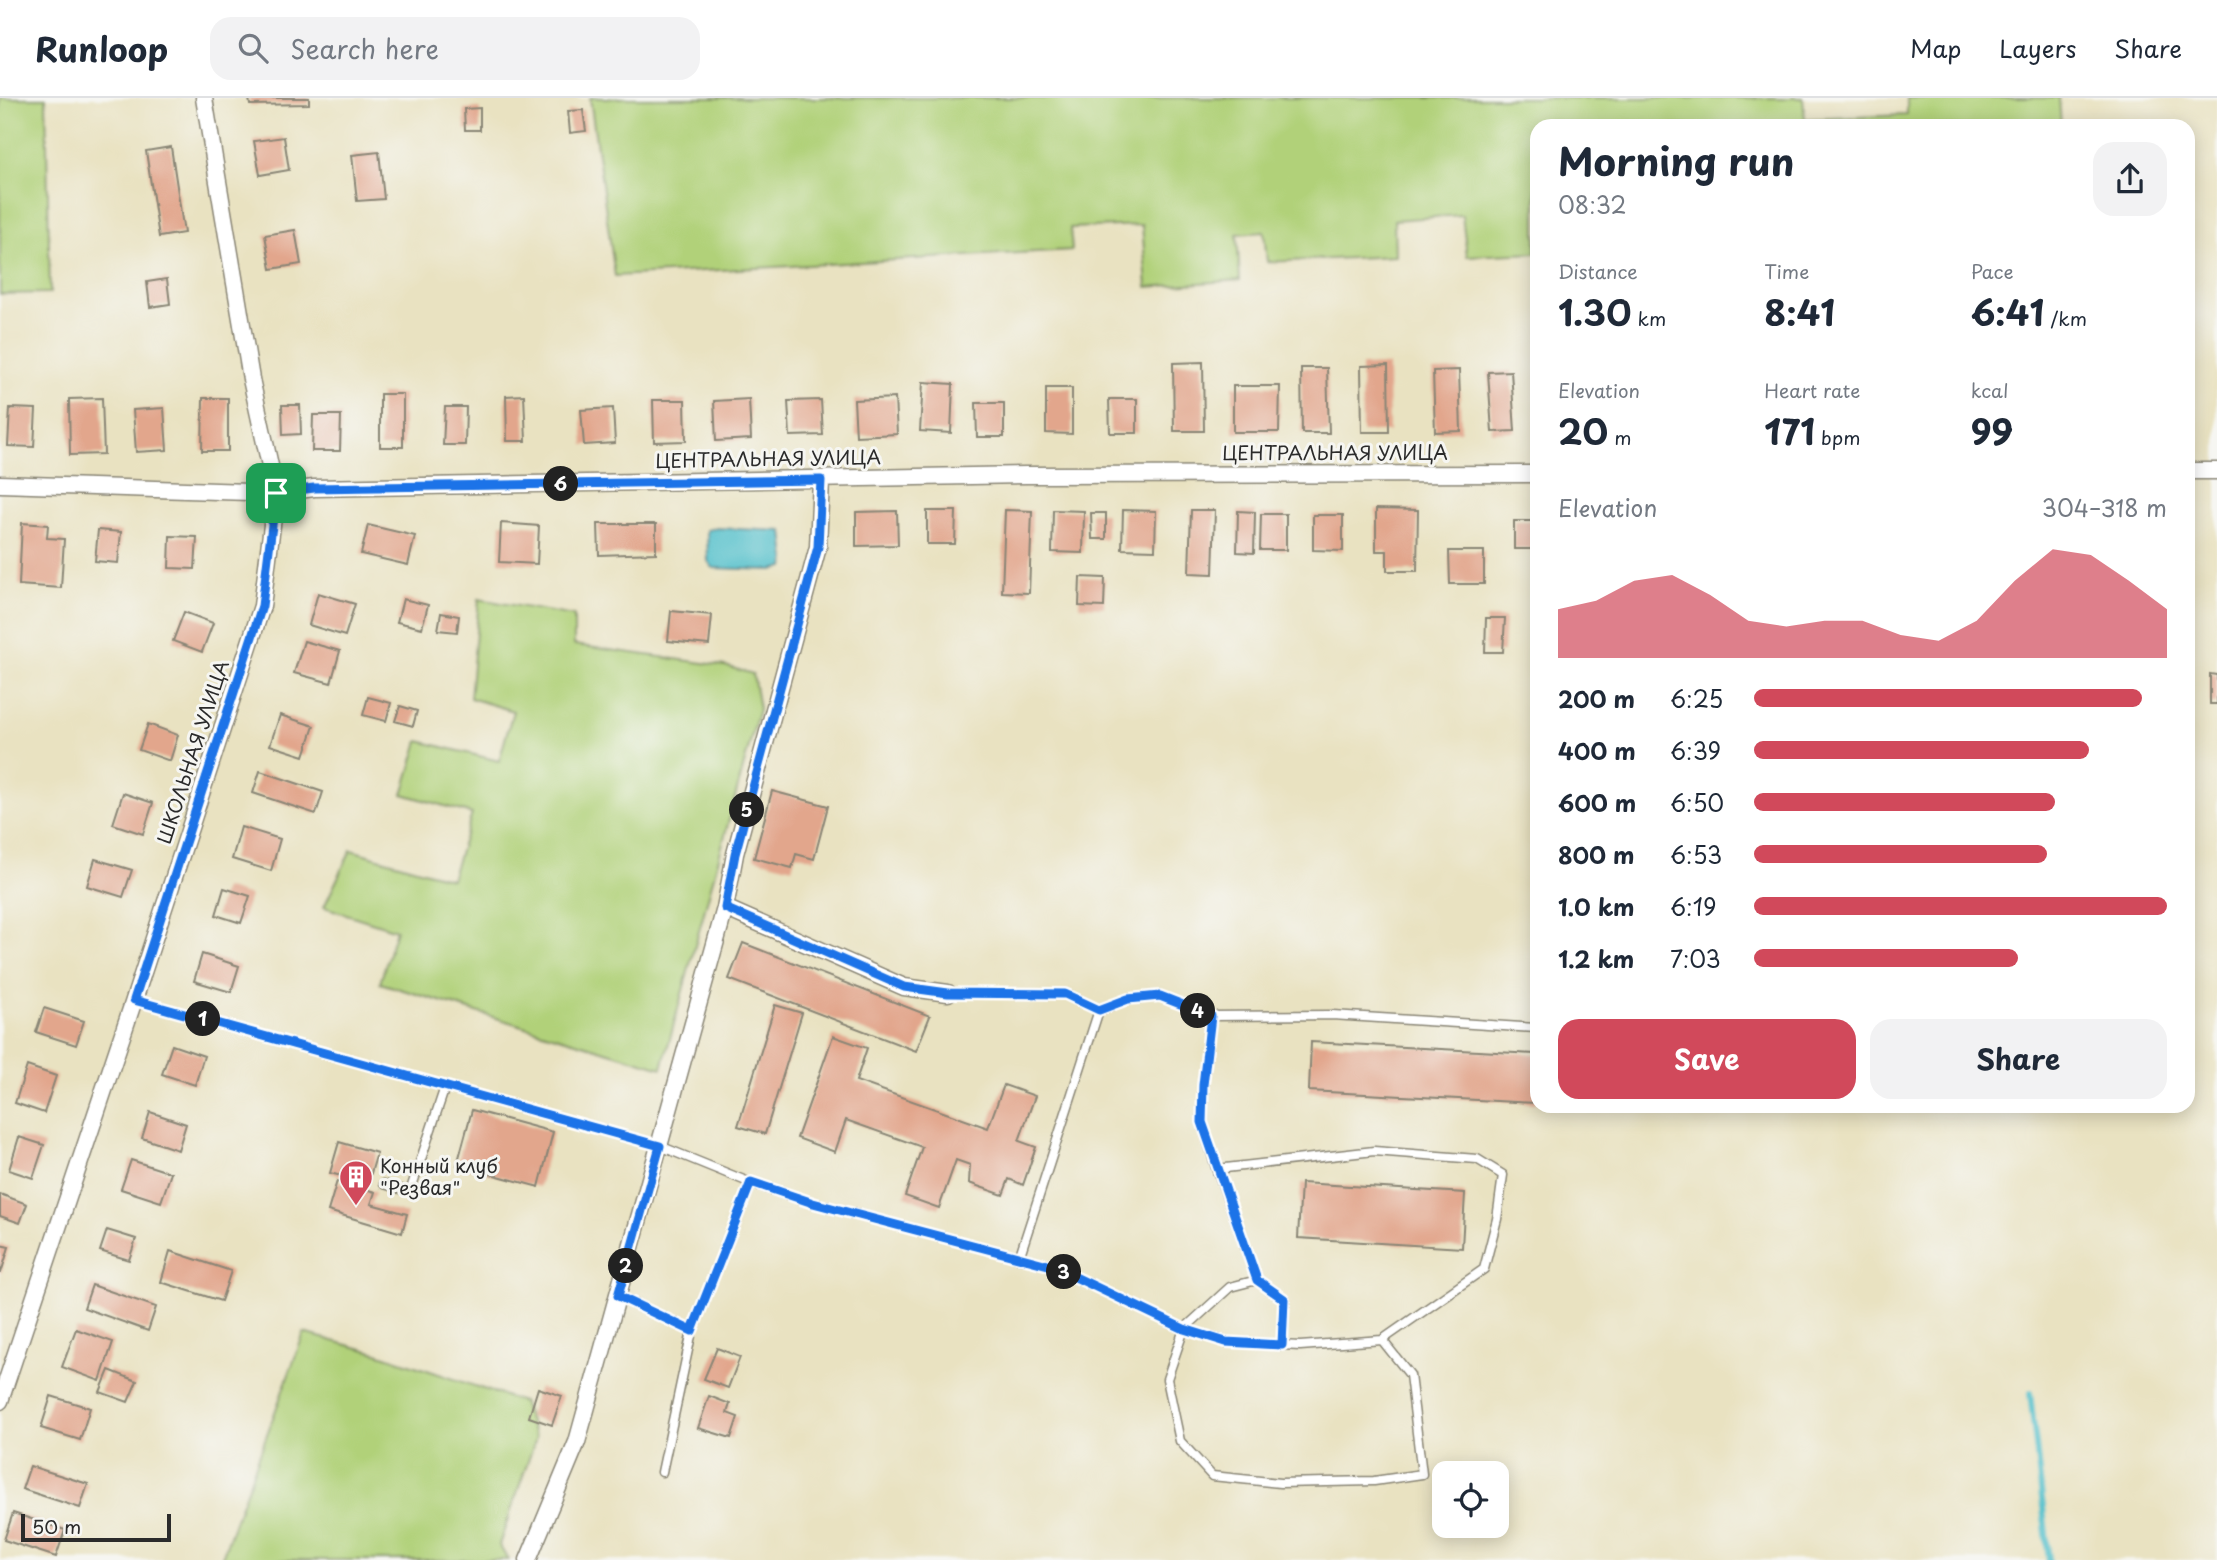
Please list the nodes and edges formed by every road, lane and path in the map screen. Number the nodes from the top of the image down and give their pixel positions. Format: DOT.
graph roads {
  1 [pos="204,98"];
  2 [pos="2195,471"];
  3 [pos="2217,471"];
  4 [pos="1530,474"];
  5 [pos="821,480"];
  6 [pos="0,484"];
  7 [pos="276,493"];
  8 [pos="725,908"];
  9 [pos="948,993"];
  10 [pos="134,1000"];
  11 [pos="1099,1010"];
  12 [pos="1211,1016"];
  13 [pos="1530,1028"];
  14 [pos="445,1087"];
  15 [pos="660,1146"];
  16 [pos="1217,1169"];
  17 [pos="751,1182"];
  18 [pos="384,1184"];
  19 [pos="1019,1258"];
  20 [pos="1257,1280"];
  21 [pos="618,1296"];
  22 [pos="1184,1329"];
  23 [pos="692,1331"];
  24 [pos="1382,1340"];
  25 [pos="1282,1345"];
  26 [pos="0,1401"];
  27 [pos="662,1472"];
  28 [pos="528,1560"];
  1 -- 7 [label="street, ШКОЛЬНАЯ УЛИЦА"];
  2 -- 3 [label="street"];
  4 -- 5 [label="street, ЦЕНТРАЛЬНАЯ УЛИЦА"];
  5 -- 7 [label="street, ЦЕНТРАЛЬНАЯ УЛИЦА"];
  5 -- 8 [label="street"];
  6 -- 7 [label="street, ЦЕНТРАЛЬНАЯ УЛИЦА"];
  7 -- 10 [label="street, ШКОЛЬНАЯ УЛИЦА"];
  8 -- 9 [label="street"];
  8 -- 15 [label="street"];
  9 -- 11 [label="lane"];
  10 -- 14 [label="lane"];
  10 -- 26 [label="street, ШКОЛЬНАЯ УЛИЦА"];
  11 -- 12 [label="lane"];
  11 -- 19 [label="lane"];
  12 -- 13 [label="lane"];
  12 -- 16 [label="lane"];
  14 -- 15 [label="lane"];
  14 -- 18 [label="lane"];
  15 -- 17 [label="lane"];
  15 -- 21 [label="street"];
  16 -- 20 [label="lane"];
  16 -- 24 [label="lane"];
  17 -- 19 [label="lane"];
  17 -- 23 [label="lane"];
  19 -- 22 [label="lane"];
  20 -- 22 [label="lane"];
  20 -- 25 [label="lane"];
  21 -- 23 [label="lane"];
  21 -- 28 [label="street"];
  22 -- 24 [label="lane"];
  22 -- 25 [label="lane"];
  23 -- 27 [label="lane"];
  24 -- 25 [label="lane"];
}
